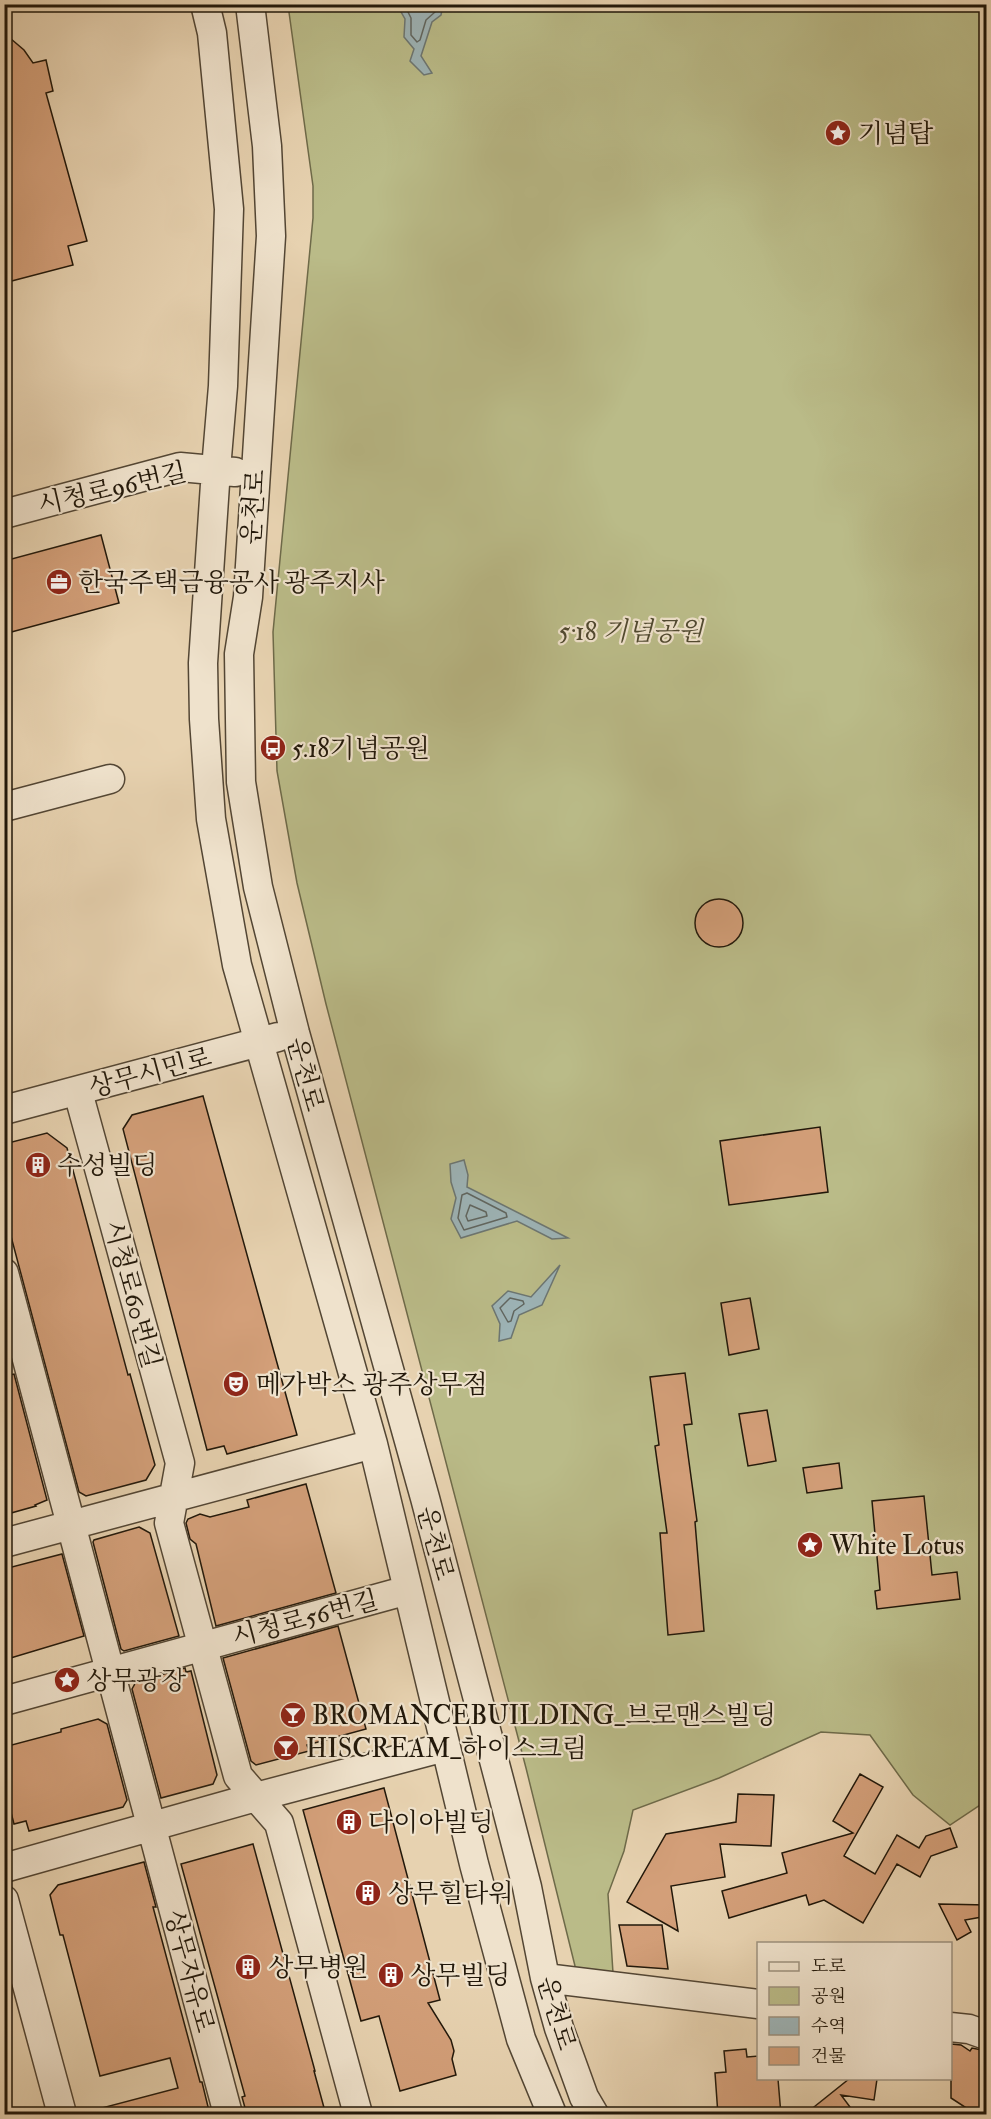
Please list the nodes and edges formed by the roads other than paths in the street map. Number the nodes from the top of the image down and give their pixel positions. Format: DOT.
graph roads {
  1 [pos="205,4"];
  2 [pos="250,4"];
  3 [pos="216,469"];
  4 [pos="255,475"];
  5 [pos="4,513"];
  6 [pos="110,779"];
  7 [pos="4,807"];
  8 [pos="295,1033"];
  9 [pos="260,1041"];
  10 [pos="78,1092"];
  11 [pos="4,1110"];
  12 [pos="4,1273"];
  13 [pos="373,1444"];
  14 [pos="174,1497"];
  15 [pos="70,1526"];
  16 [pos="4,1543"];
  17 [pos="408,1590"];
  18 [pos="203,1645"];
  19 [pos="110,1671"];
  20 [pos="4,1701"];
  21 [pos="445,1747"];
  22 [pos="256,1797"];
  23 [pos="152,1827"];
  24 [pos="4,1868"];
  25 [pos="4,1900"];
  26 [pos="545,1977"];
  27 [pos="757,2004"];
  28 [pos="952,2027"];
  29 [pos="987,2035"];
  30 [pos="589,2106"];
  31 [pos="549,2114"];
  32 [pos="62,2115"];
  33 [pos="228,2115"];
  34 [pos="358,2115"];
  1 -- 3 [label="street, 운천로"];
  2 -- 4 [label="street, 운천로"];
  3 -- 4 [label="street, 시청로96번길"];
  3 -- 5 [label="street, 시청로96번길"];
  3 -- 9 [label="street, 운천로"];
  4 -- 8 [label="street, 운천로"];
  6 -- 7 [label="street"];
  8 -- 9 [label="street, 상무시민로"];
  8 -- 26 [label="street, 운천로"];
  9 -- 10 [label="street, 상무시민로"];
  9 -- 13 [label="street, 운천로"];
  10 -- 11 [label="street, 상무시민로"];
  10 -- 14 [label="street, 시청로60번길"];
  12 -- 15 [label="street"];
  13 -- 14 [label="street"];
  13 -- 17 [label="street, 운천로"];
  14 -- 15 [label="street"];
  14 -- 18 [label="street, 시청로56번길"];
  15 -- 16 [label="street"];
  15 -- 19 [label="street"];
  17 -- 18 [label="street, 시청로56번길"];
  17 -- 21 [label="street, 운천로"];
  18 -- 19 [label="street, 시청로56번길"];
  18 -- 22 [label="street"];
  19 -- 20 [label="street, 시청로56번길"];
  19 -- 23 [label="street, 상무자유로"];
  21 -- 22 [label="street"];
  21 -- 31 [label="street, 운천로"];
  22 -- 23 [label="street"];
  22 -- 34 [label="street"];
  23 -- 24 [label="street"];
  23 -- 33 [label="street, 상무자유로"];
  25 -- 32 [label="street"];
  26 -- 27 [label="street"];
  26 -- 30 [label="street, 운천로"];
  28 -- 29 [label="street"];
  30 -- 31 [label="street"];
}
